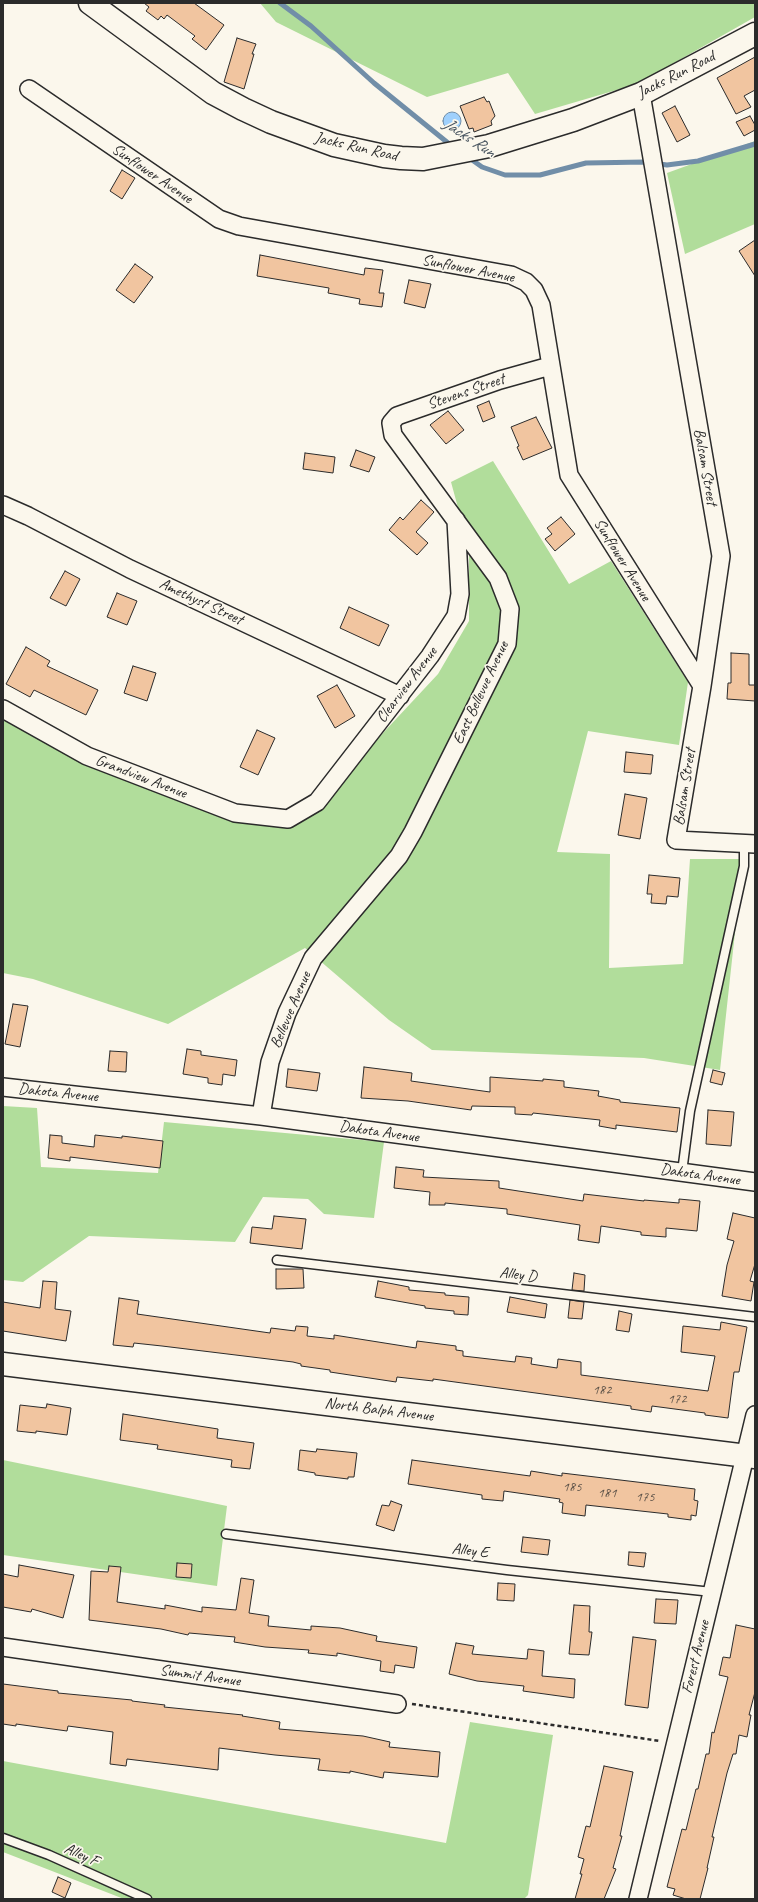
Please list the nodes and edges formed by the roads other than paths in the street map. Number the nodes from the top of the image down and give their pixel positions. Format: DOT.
graph roads {
  1 [pos="90,3"];
  2 [pos="755,34"];
  3 [pos="29,89"];
  4 [pos="641,94"];
  5 [pos="550,366"];
  6 [pos="391,428"];
  7 [pos="3,505"];
  8 [pos="456,520"];
  9 [pos="702,686"];
  10 [pos="400,696"];
  11 [pos="3,709"];
  12 [pos="288,819"];
  13 [pos="749,844"];
  14 [pos="349,916"];
  15 [pos="3,1087"];
  16 [pos="261,1116"];
  17 [pos="682,1172"];
  18 [pos="755,1182"];
  19 [pos="277,1260"];
  20 [pos="755,1317"];
  21 [pos="3,1364"];
  22 [pos="755,1415"];
  23 [pos="750,1456"];
  24 [pos="226,1534"];
  25 [pos="712,1592"];
  26 [pos="3,1647"];
  27 [pos="402,1704"];
  28 [pos="3,1838"];
  29 [pos="147,1899"];
  30 [pos="638,1899"];
  1 -- 4 [label="street, Jacks Run Road"];
  2 -- 4 [label="street, Jacks Run Road"];
  3 -- 5 [label="street, Sunflower Avenue"];
  4 -- 9 [label="street, Balsam Street"];
  5 -- 6 [label="street, Stevens Street"];
  5 -- 9 [label="street, Sunflower Avenue"];
  6 -- 8 [label="street, East Bellevue Avenue"];
  7 -- 10 [label="street, Amethyst Street"];
  8 -- 10 [label="street, Clearview Avenue"];
  8 -- 14 [label="street, East Bellevue Avenue"];
  9 -- 13 [label="street, Balsam Street"];
  10 -- 12 [label="street, Clearview Avenue"];
  11 -- 12 [label="street, Grandview Avenue"];
  13 -- 17 [label="lane"];
  14 -- 16 [label="street, Bellevue Avenue"];
  15 -- 16 [label="street, Dakota Avenue"];
  16 -- 17 [label="street, Dakota Avenue"];
  17 -- 18 [label="street, Dakota Avenue"];
  19 -- 20 [label="lane, Alley D"];
  21 -- 23 [label="street, North Balph Avenue"];
  22 -- 23 [label="street, Forest Avenue"];
  23 -- 25 [label="street, Forest Avenue"];
  24 -- 25 [label="lane, Alley E"];
  25 -- 30 [label="street, Forest Avenue"];
  26 -- 27 [label="street, Summit Avenue"];
  28 -- 29 [label="lane, Alley F"];
}
